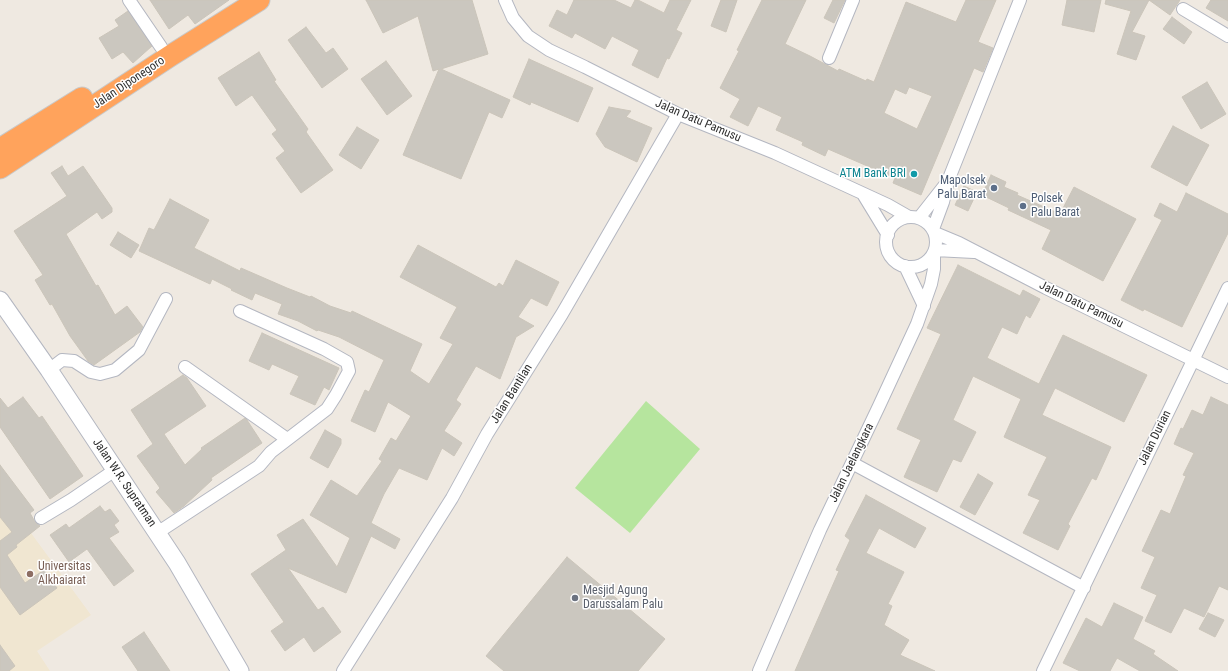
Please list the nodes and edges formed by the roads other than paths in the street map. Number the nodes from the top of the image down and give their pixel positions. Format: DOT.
graph roads {
  1 [pos="129,0"];
  2 [pos="234,0"];
  3 [pos="259,0"];
  4 [pos="505,0"];
  5 [pos="853,0"];
  6 [pos="1020,0"];
  7 [pos="1183,9"];
  8 [pos="1228,36"];
  9 [pos="161,47"];
  10 [pos="829,58"];
  11 [pos="678,114"];
  12 [pos="0,149"];
  13 [pos="0,168"];
  14 [pos="948,181"];
  15 [pos="863,194"];
  16 [pos="914,218"];
  17 [pos="934,231"];
  18 [pos="888,235"];
  19 [pos="935,251"];
  20 [pos="977,252"];
  21 [pos="905,266"];
  22 [pos="1228,288"];
  23 [pos="166,299"];
  24 [pos="0,300"];
  25 [pos="924,306"];
  26 [pos="240,310"];
  27 [pos="1193,361"];
  28 [pos="185,367"];
  29 [pos="49,370"];
  30 [pos="1228,377"];
  31 [pos="287,439"];
  32 [pos="852,462"];
  33 [pos="115,470"];
  34 [pos="41,518"];
  35 [pos="157,533"];
  36 [pos="1084,588"];
  37 [pos="240,671"];
  38 [pos="343,671"];
  39 [pos="759,671"];
  40 [pos="1043,671"];
  1 -- 9 [label="street"];
  2 -- 9 [label="highway, Jalan Diponegoro"];
  3 -- 13 [label="highway, Jalan Diponegoro"];
  4 -- 11 [label="street, Jalan Datu Pamusu"];
  5 -- 10 [label="street"];
  6 -- 14 [label="street"];
  7 -- 8 [label="street"];
  9 -- 12 [label="highway, Jalan Diponegoro"];
  11 -- 15 [label="street, Jalan Datu Pamusu"];
  11 -- 38 [label="street, Jalan Bantilan"];
  14 -- 16 [label="street"];
  14 -- 17 [label="street"];
  15 -- 16 [label="street, Jalan Datu Pamusu"];
  15 -- 18 [label="street"];
  16 -- 17 [label="street"];
  16 -- 18 [label="street"];
  17 -- 19 [label="street"];
  17 -- 20 [label="street, Jalan Datu Pamusu"];
  18 -- 21 [label="street"];
  19 -- 20 [label="street"];
  19 -- 21 [label="street"];
  19 -- 25 [label="street, Jalan Jaelangkara"];
  20 -- 27 [label="street, Jalan Datu Pamusu"];
  21 -- 25 [label="street"];
  22 -- 27 [label="street, Jalan Durian"];
  23 -- 29 [label="street"];
  24 -- 29 [label="street, Jalan W.R. Supratman"];
  25 -- 32 [label="street, Jalan Jaelangkara"];
  26 -- 31 [label="street"];
  27 -- 30 [label="street, Jalan Datu Pamusu"];
  27 -- 36 [label="street, Jalan Durian"];
  28 -- 31 [label="street"];
  29 -- 33 [label="street, Jalan W.R. Supratman"];
  31 -- 35 [label="street"];
  32 -- 36 [label="street"];
  32 -- 39 [label="street, Jalan Jaelangkara"];
  33 -- 34 [label="street"];
  33 -- 35 [label="street, Jalan W.R. Supratman"];
  35 -- 37 [label="street, Jalan W.R. Supratman"];
  36 -- 40 [label="street, Jalan Durian"];
}
